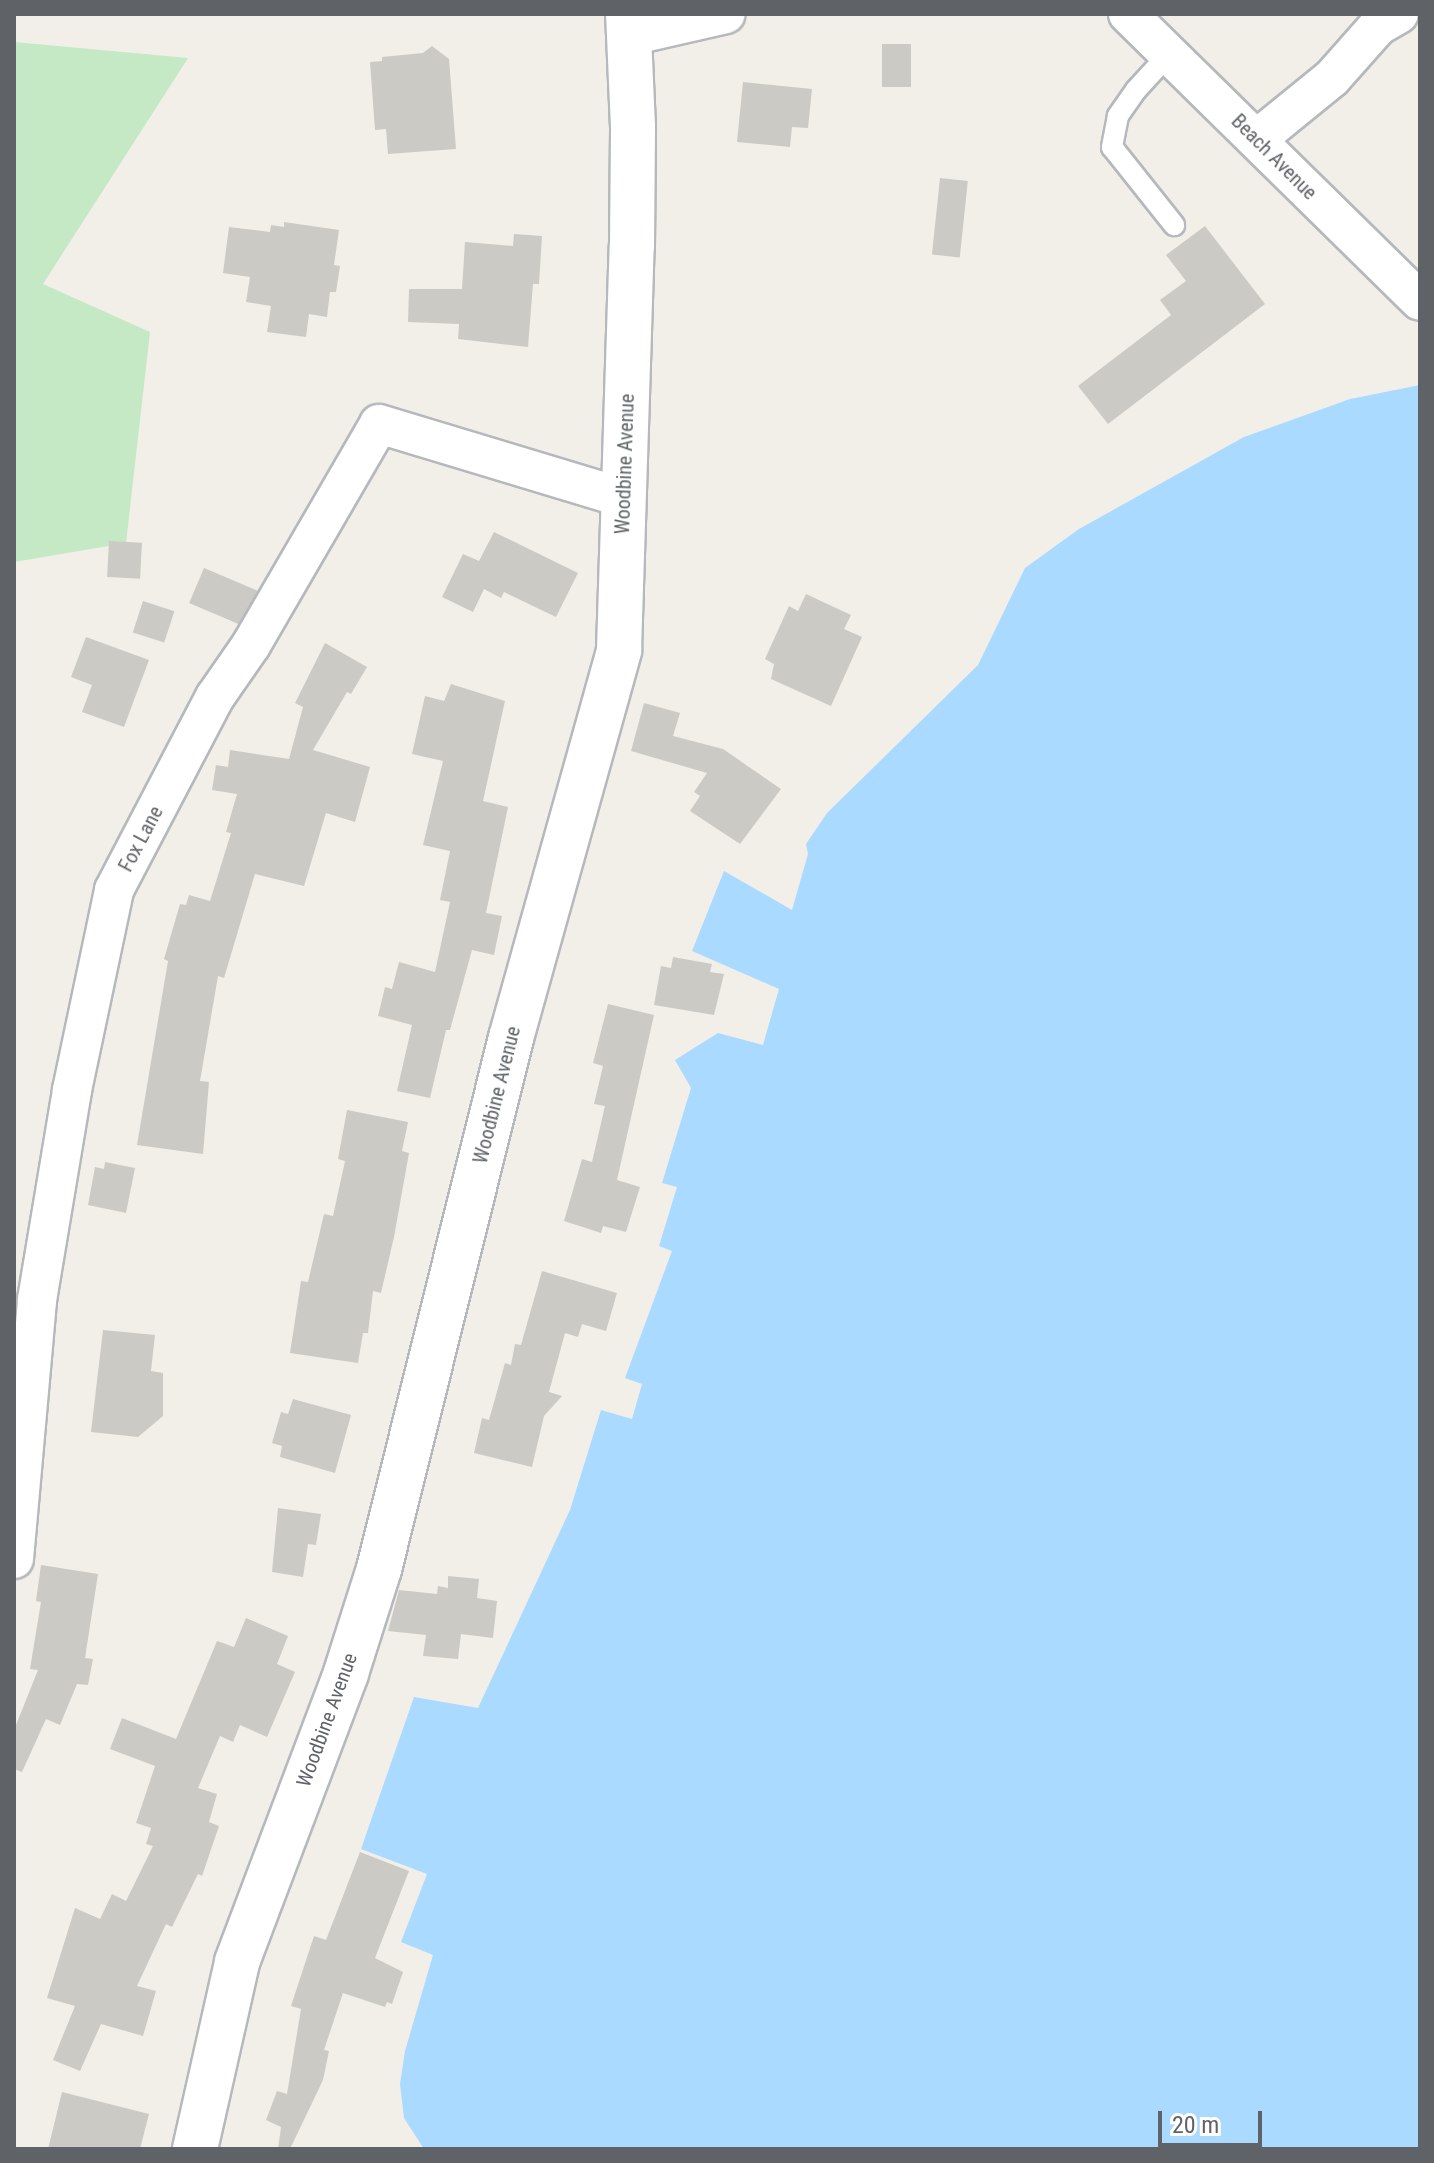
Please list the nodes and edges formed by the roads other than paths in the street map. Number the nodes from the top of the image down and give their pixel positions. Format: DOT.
graph roads {
  1 [pos="726,14"];
  2 [pos="1128,14"];
  3 [pos="1399,14"];
  4 [pos="629,25"];
  5 [pos="1169,54"];
  6 [pos="1257,139"];
  7 [pos="1174,225"];
  8 [pos="1420,301"];
  9 [pos="624,498"];
  10 [pos="14,1559"];
  11 [pos="195,2149"];
  1 -- 4 [label="street"];
  2 -- 5 [label="street, Beach Avenue"];
  3 -- 6 [label="street"];
  4 -- 9 [label="main road, Woodbine Avenue"];
  5 -- 6 [label="street, Beach Avenue"];
  5 -- 7 [label="lane"];
  6 -- 8 [label="street, Beach Avenue"];
  9 -- 10 [label="street, Fox Lane"];
  9 -- 11 [label="main road, Woodbine Avenue"];
}
